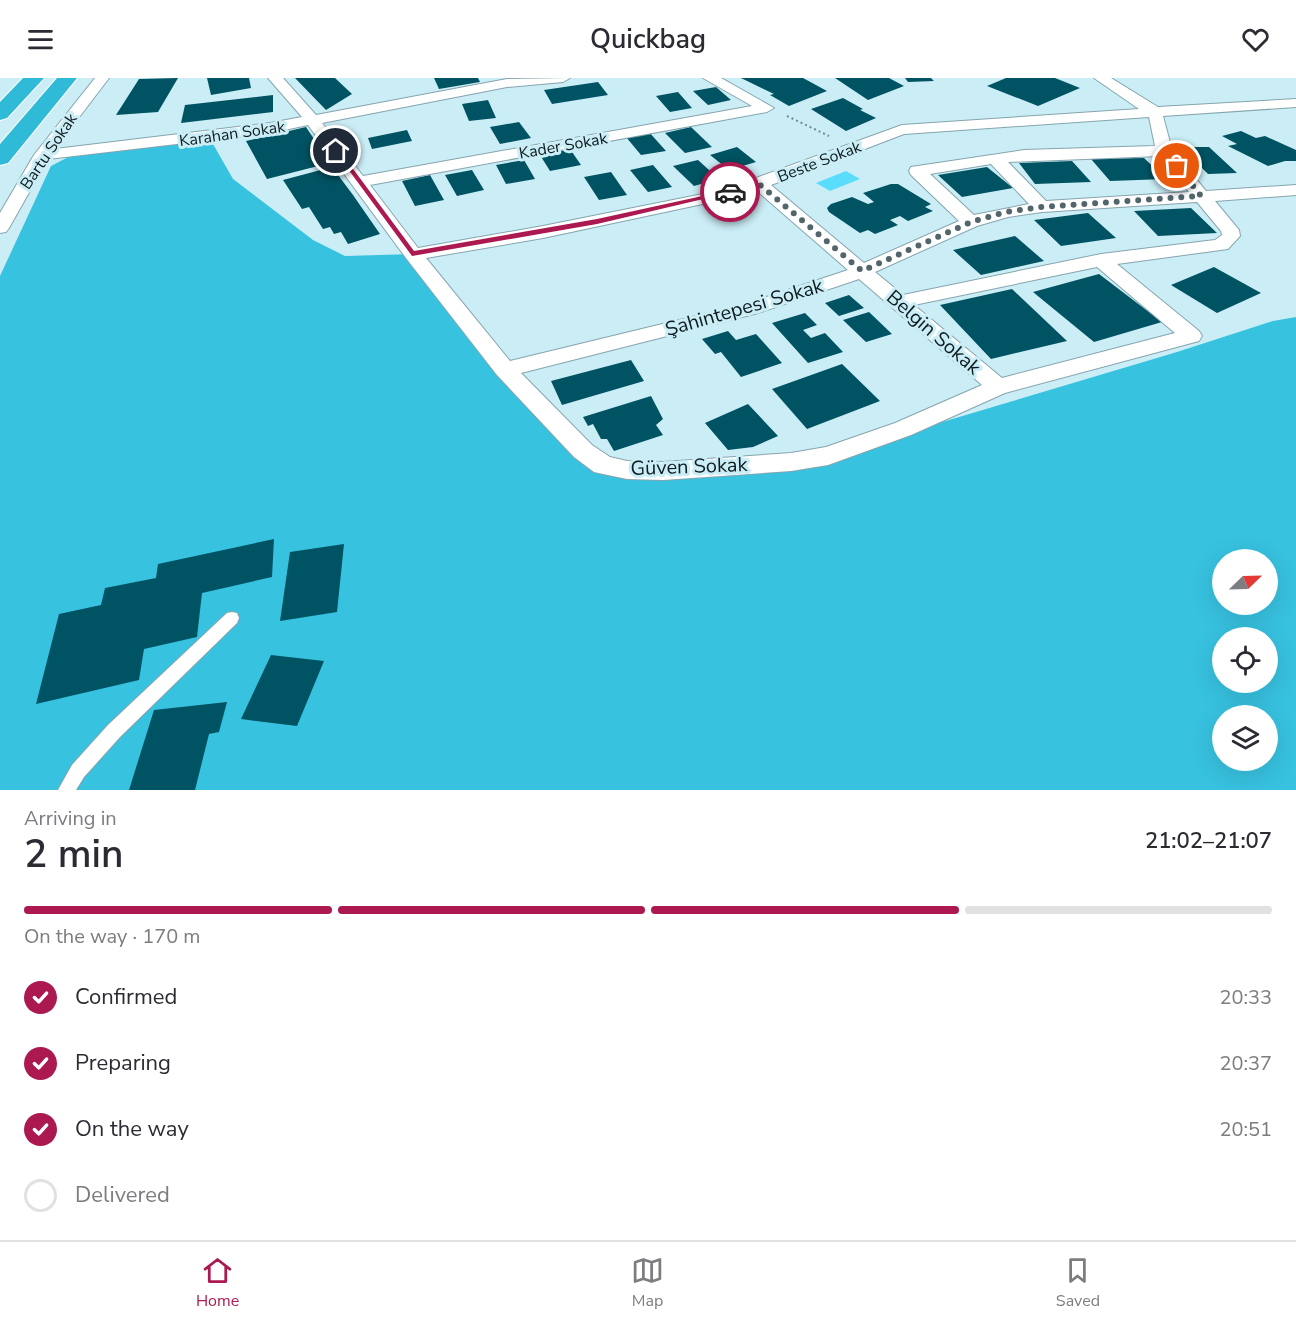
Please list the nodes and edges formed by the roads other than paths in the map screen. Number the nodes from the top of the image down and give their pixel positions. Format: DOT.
graph roads {
  1 [pos="34,78"];
  2 [pos="67,78"];
  3 [pos="102,78"];
  4 [pos="275,78"];
  5 [pos="562,78"];
  6 [pos="710,78"];
  7 [pos="1101,78"];
  8 [pos="1296,103"];
  9 [pos="1155,112"];
  10 [pos="0,114"];
  11 [pos="313,121"];
  12 [pos="1164,151"];
  13 [pos="42,155"];
  14 [pos="0,158"];
  15 [pos="994,158"];
  16 [pos="360,182"];
  17 [pos="759,184"];
  18 [pos="1296,190"];
  19 [pos="1201,196"];
  20 [pos="1042,207"];
  21 [pos="971,222"];
  22 [pos="0,228"];
  23 [pos="412,254"];
  24 [pos="1101,260"];
  25 [pos="862,271"];
  26 [pos="900,302"];
  27 [pos="505,370"];
  28 [pos="998,387"];
  29 [pos="232,618"];
  30 [pos="66,790"];
  1 -- 10 [label="highway"];
  2 -- 14 [label="highway"];
  3 -- 13 [label="street, Bartu Sokak"];
  4 -- 11 [label="street, Güven Sokak"];
  5 -- 11 [label="street, Karahan Sokak"];
  6 -- 16 [label="street, Kader Sokak"];
  7 -- 9 [label="street"];
  8 -- 9 [label="street, Beste Sokak"];
  9 -- 12 [label="street"];
  9 -- 17 [label="street, Beste Sokak"];
  11 -- 13 [label="street, Karahan Sokak"];
  11 -- 16 [label="street, Güven Sokak"];
  12 -- 15 [label="street"];
  12 -- 19 [label="street"];
  13 -- 22 [label="street, Bartu Sokak"];
  15 -- 20 [label="street"];
  15 -- 21 [label="street"];
  16 -- 23 [label="street, Güven Sokak"];
  17 -- 23 [label="street, Beste Sokak"];
  17 -- 25 [label="street, Belgin Sokak"];
  18 -- 19 [label="street, Şahintepesi Sokak"];
  19 -- 20 [label="street, Şahintepesi Sokak"];
  19 -- 24 [label="street"];
  20 -- 21 [label="street, Şahintepesi Sokak"];
  21 -- 25 [label="street, Şahintepesi Sokak"];
  23 -- 27 [label="street, Güven Sokak"];
  24 -- 26 [label="street"];
  24 -- 28 [label="street, Güven Sokak"];
  25 -- 26 [label="street, Belgin Sokak"];
  25 -- 27 [label="street, Şahintepesi Sokak"];
  26 -- 28 [label="street, Belgin Sokak"];
  27 -- 28 [label="street, Güven Sokak"];
  29 -- 30 [label="lane"];
}
